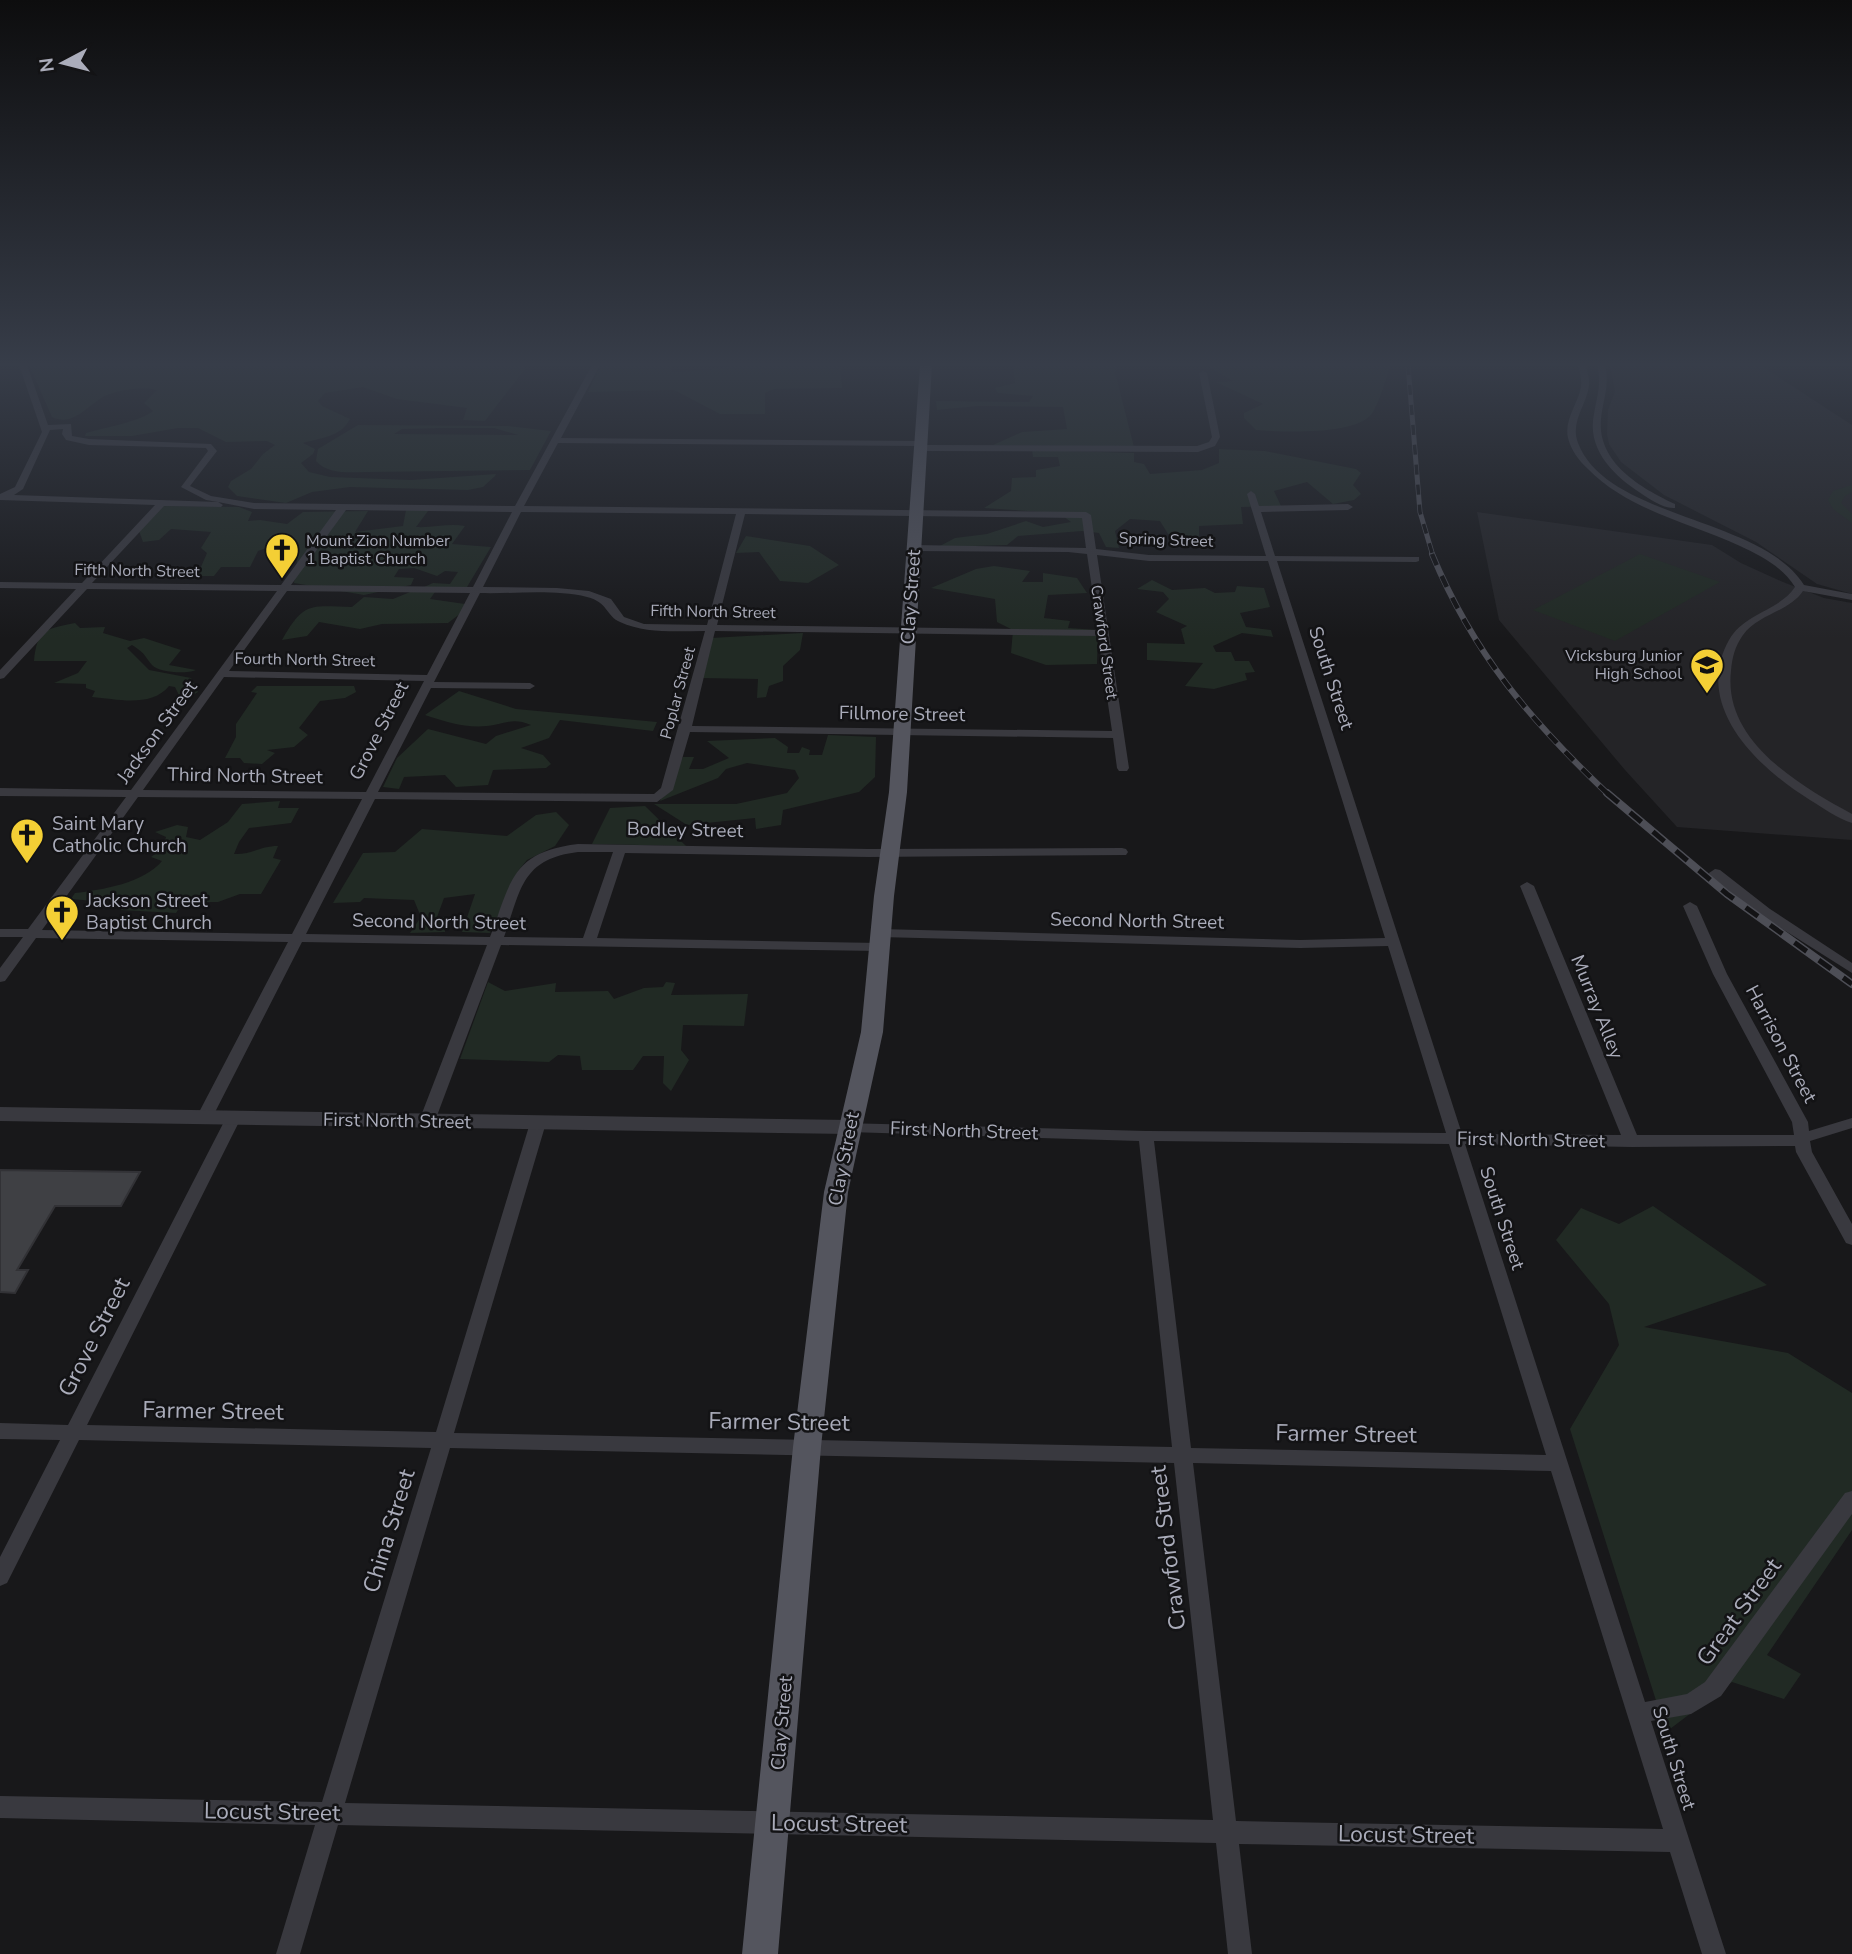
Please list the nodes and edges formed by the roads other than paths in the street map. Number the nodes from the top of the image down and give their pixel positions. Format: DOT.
graph roads {
  1 [pos="34,456"];
  2 [pos="210,456"];
  3 [pos="546,456"];
  4 [pos="920,456"];
  5 [pos="1583,456"];
  6 [pos="1604,456"];
  7 [pos="0,497"];
  8 [pos="161,504"];
  9 [pos="254,506"];
  10 [pos="1348,506"];
  11 [pos="343,507"];
  12 [pos="517,510"];
  13 [pos="741,511"];
  14 [pos="916,512"];
  15 [pos="914,548"];
  16 [pos="1091,551"];
  17 [pos="1756,551"];
  18 [pos="1271,558"];
  19 [pos="1416,559"];
  20 [pos="0,585"];
  21 [pos="85,587"];
  22 [pos="1800,587"];
  23 [pos="284,588"];
  24 [pos="477,590"];
  25 [pos="1852,597"];
  26 [pos="712,628"];
  27 [pos="908,630"];
  28 [pos="1102,633"];
  29 [pos="220,674"];
  30 [pos="0,676"];
  31 [pos="428,682"];
  32 [pos="530,686"];
  33 [pos="685,729"];
  34 [pos="902,732"];
  35 [pos="1117,736"];
  36 [pos="1123,768"];
  37 [pos="0,792"];
  38 [pos="133,794"];
  39 [pos="369,796"];
  40 [pos="657,798"];
  41 [pos="1852,819"];
  42 [pos="620,849"];
  43 [pos="891,851"];
  44 [pos="1122,852"];
  45 [pos="1715,873"];
  46 [pos="1527,886"];
  47 [pos="1690,906"];
  48 [pos="0,933"];
  49 [pos="32,934"];
  50 [pos="295,939"];
  51 [pos="879,940"];
  52 [pos="494,942"];
  53 [pos="1393,942"];
  54 [pos="588,944"];
  55 [pos="1852,969"];
  56 [pos="0,978"];
  57 [pos="0,1114"];
  58 [pos="204,1118"];
  59 [pos="233,1118"];
  60 [pos="427,1121"];
  61 [pos="538,1123"];
  62 [pos="1852,1124"];
  63 [pos="849,1127"];
  64 [pos="1146,1136"];
  65 [pos="1455,1138"];
  66 [pos="1802,1138"];
  67 [pos="1632,1142"];
  68 [pos="1852,1239"];
  69 [pos="0,1431"];
  70 [pos="74,1432"];
  71 [pos="442,1440"];
  72 [pos="807,1447"];
  73 [pos="1182,1455"];
  74 [pos="1558,1463"];
  75 [pos="1852,1499"];
  76 [pos="0,1577"];
  77 [pos="1638,1713"];
  78 [pos="0,1807"];
  79 [pos="331,1814"];
  80 [pos="772,1822"];
  81 [pos="1226,1832"];
  82 [pos="1678,1841"];
  83 [pos="288,1954"];
  84 [pos="760,1954"];
  85 [pos="1240,1954"];
  86 [pos="1714,1954"];
  1 -- 7 [label="street"];
  2 -- 9 [label="street"];
  3 -- 12 [label="street, Grove Street"];
  4 -- 14 [label="main road, Clay Street"];
  5 -- 17 [label="street"];
  6 -- 17 [label="street"];
  7 -- 8 [label="street"];
  8 -- 9 [label="street"];
  8 -- 21 [label="street"];
  9 -- 11 [label="street"];
  10 -- 18 [label="street, South Street"];
  11 -- 12 [label="street"];
  11 -- 23 [label="street, Jackson Street"];
  12 -- 13 [label="street"];
  12 -- 24 [label="street, Grove Street"];
  13 -- 14 [label="street"];
  13 -- 26 [label="street, Poplar Street"];
  14 -- 15 [label="main road, Clay Street"];
  14 -- 16 [label="street, Crawford Street"];
  15 -- 16 [label="street, Spring Street"];
  15 -- 27 [label="main road, Clay Street"];
  16 -- 18 [label="street, Spring Street"];
  16 -- 28 [label="street, Crawford Street"];
  17 -- 22 [label="street"];
  18 -- 19 [label="street, Spring Street"];
  18 -- 53 [label="street, South Street"];
  20 -- 21 [label="street, Fifth North Street"];
  21 -- 23 [label="street, Fifth North Street"];
  21 -- 30 [label="street"];
  22 -- 25 [label="street"];
  22 -- 41 [label="street"];
  23 -- 24 [label="street, Fifth North Street"];
  23 -- 29 [label="street, Jackson Street"];
  24 -- 26 [label="street, Fifth North Street"];
  24 -- 31 [label="street, Grove Street"];
  26 -- 27 [label="street, Fifth North Street"];
  26 -- 33 [label="street, Poplar Street"];
  27 -- 28 [label="street, Fifth North Street"];
  27 -- 34 [label="main road, Clay Street"];
  28 -- 35 [label="street, Crawford Street"];
  29 -- 31 [label="street, Fourth North Street"];
  29 -- 38 [label="street, Jackson Street"];
  31 -- 32 [label="street, Fourth North Street"];
  31 -- 39 [label="street, Grove Street"];
  33 -- 34 [label="street, Fillmore Street"];
  33 -- 40 [label="street, Poplar Street"];
  34 -- 35 [label="street, Fillmore Street"];
  34 -- 43 [label="main road, Clay Street"];
  35 -- 36 [label="street, Crawford Street"];
  37 -- 38 [label="street, Third North Street"];
  38 -- 39 [label="street, Third North Street"];
  38 -- 49 [label="street, Jackson Street"];
  39 -- 40 [label="street, Third North Street"];
  39 -- 50 [label="street, Grove Street"];
  42 -- 43 [label="street, Bodley Street"];
  42 -- 52 [label="street, Bodley Street"];
  42 -- 54 [label="street"];
  43 -- 44 [label="street, Bodley Street"];
  43 -- 51 [label="main road, Clay Street"];
  45 -- 55 [label="street"];
  46 -- 67 [label="street, Murray Alley"];
  47 -- 66 [label="street, Harrison Street"];
  48 -- 49 [label="street, Second North Street"];
  49 -- 50 [label="street, Second North Street"];
  49 -- 56 [label="street, Jackson Street"];
  50 -- 52 [label="street, Second North Street"];
  50 -- 58 [label="street, Grove Street"];
  51 -- 53 [label="street, Second North Street"];
  51 -- 54 [label="street, Second North Street"];
  51 -- 63 [label="main road, Clay Street"];
  52 -- 54 [label="street, Second North Street"];
  52 -- 60 [label="street, Bodley Street"];
  53 -- 65 [label="street, South Street"];
  57 -- 58 [label="street, First North Street"];
  58 -- 59 [label="street, First North Street"];
  59 -- 60 [label="street, First North Street"];
  59 -- 70 [label="street, Grove Street"];
  60 -- 61 [label="street, First North Street"];
  61 -- 63 [label="street, First North Street"];
  61 -- 71 [label="street, China Street"];
  62 -- 66 [label="street, First North Street"];
  63 -- 64 [label="street, First North Street"];
  63 -- 72 [label="main road, Clay Street"];
  64 -- 65 [label="street, First North Street"];
  64 -- 73 [label="street, Crawford Street"];
  65 -- 67 [label="street, First North Street"];
  65 -- 74 [label="street, South Street"];
  66 -- 67 [label="street, First North Street"];
  66 -- 68 [label="street, Harrison Street"];
  69 -- 70 [label="street, Farmer Street"];
  70 -- 71 [label="street, Farmer Street"];
  70 -- 76 [label="street, Grove Street"];
  71 -- 72 [label="street, Farmer Street"];
  71 -- 79 [label="street, China Street"];
  72 -- 73 [label="street, Farmer Street"];
  72 -- 80 [label="main road, Clay Street"];
  73 -- 74 [label="street, Farmer Street"];
  73 -- 81 [label="street, Crawford Street"];
  74 -- 77 [label="street, South Street"];
  75 -- 77 [label="street, Great Street"];
  77 -- 82 [label="street, South Street"];
  78 -- 79 [label="street, Locust Street"];
  79 -- 80 [label="street, Locust Street"];
  79 -- 83 [label="street, China Street"];
  80 -- 81 [label="street, Locust Street"];
  80 -- 84 [label="main road, Clay Street"];
  81 -- 82 [label="street, Locust Street"];
  81 -- 85 [label="street, Crawford Street"];
  82 -- 86 [label="street, South Street"];
}
